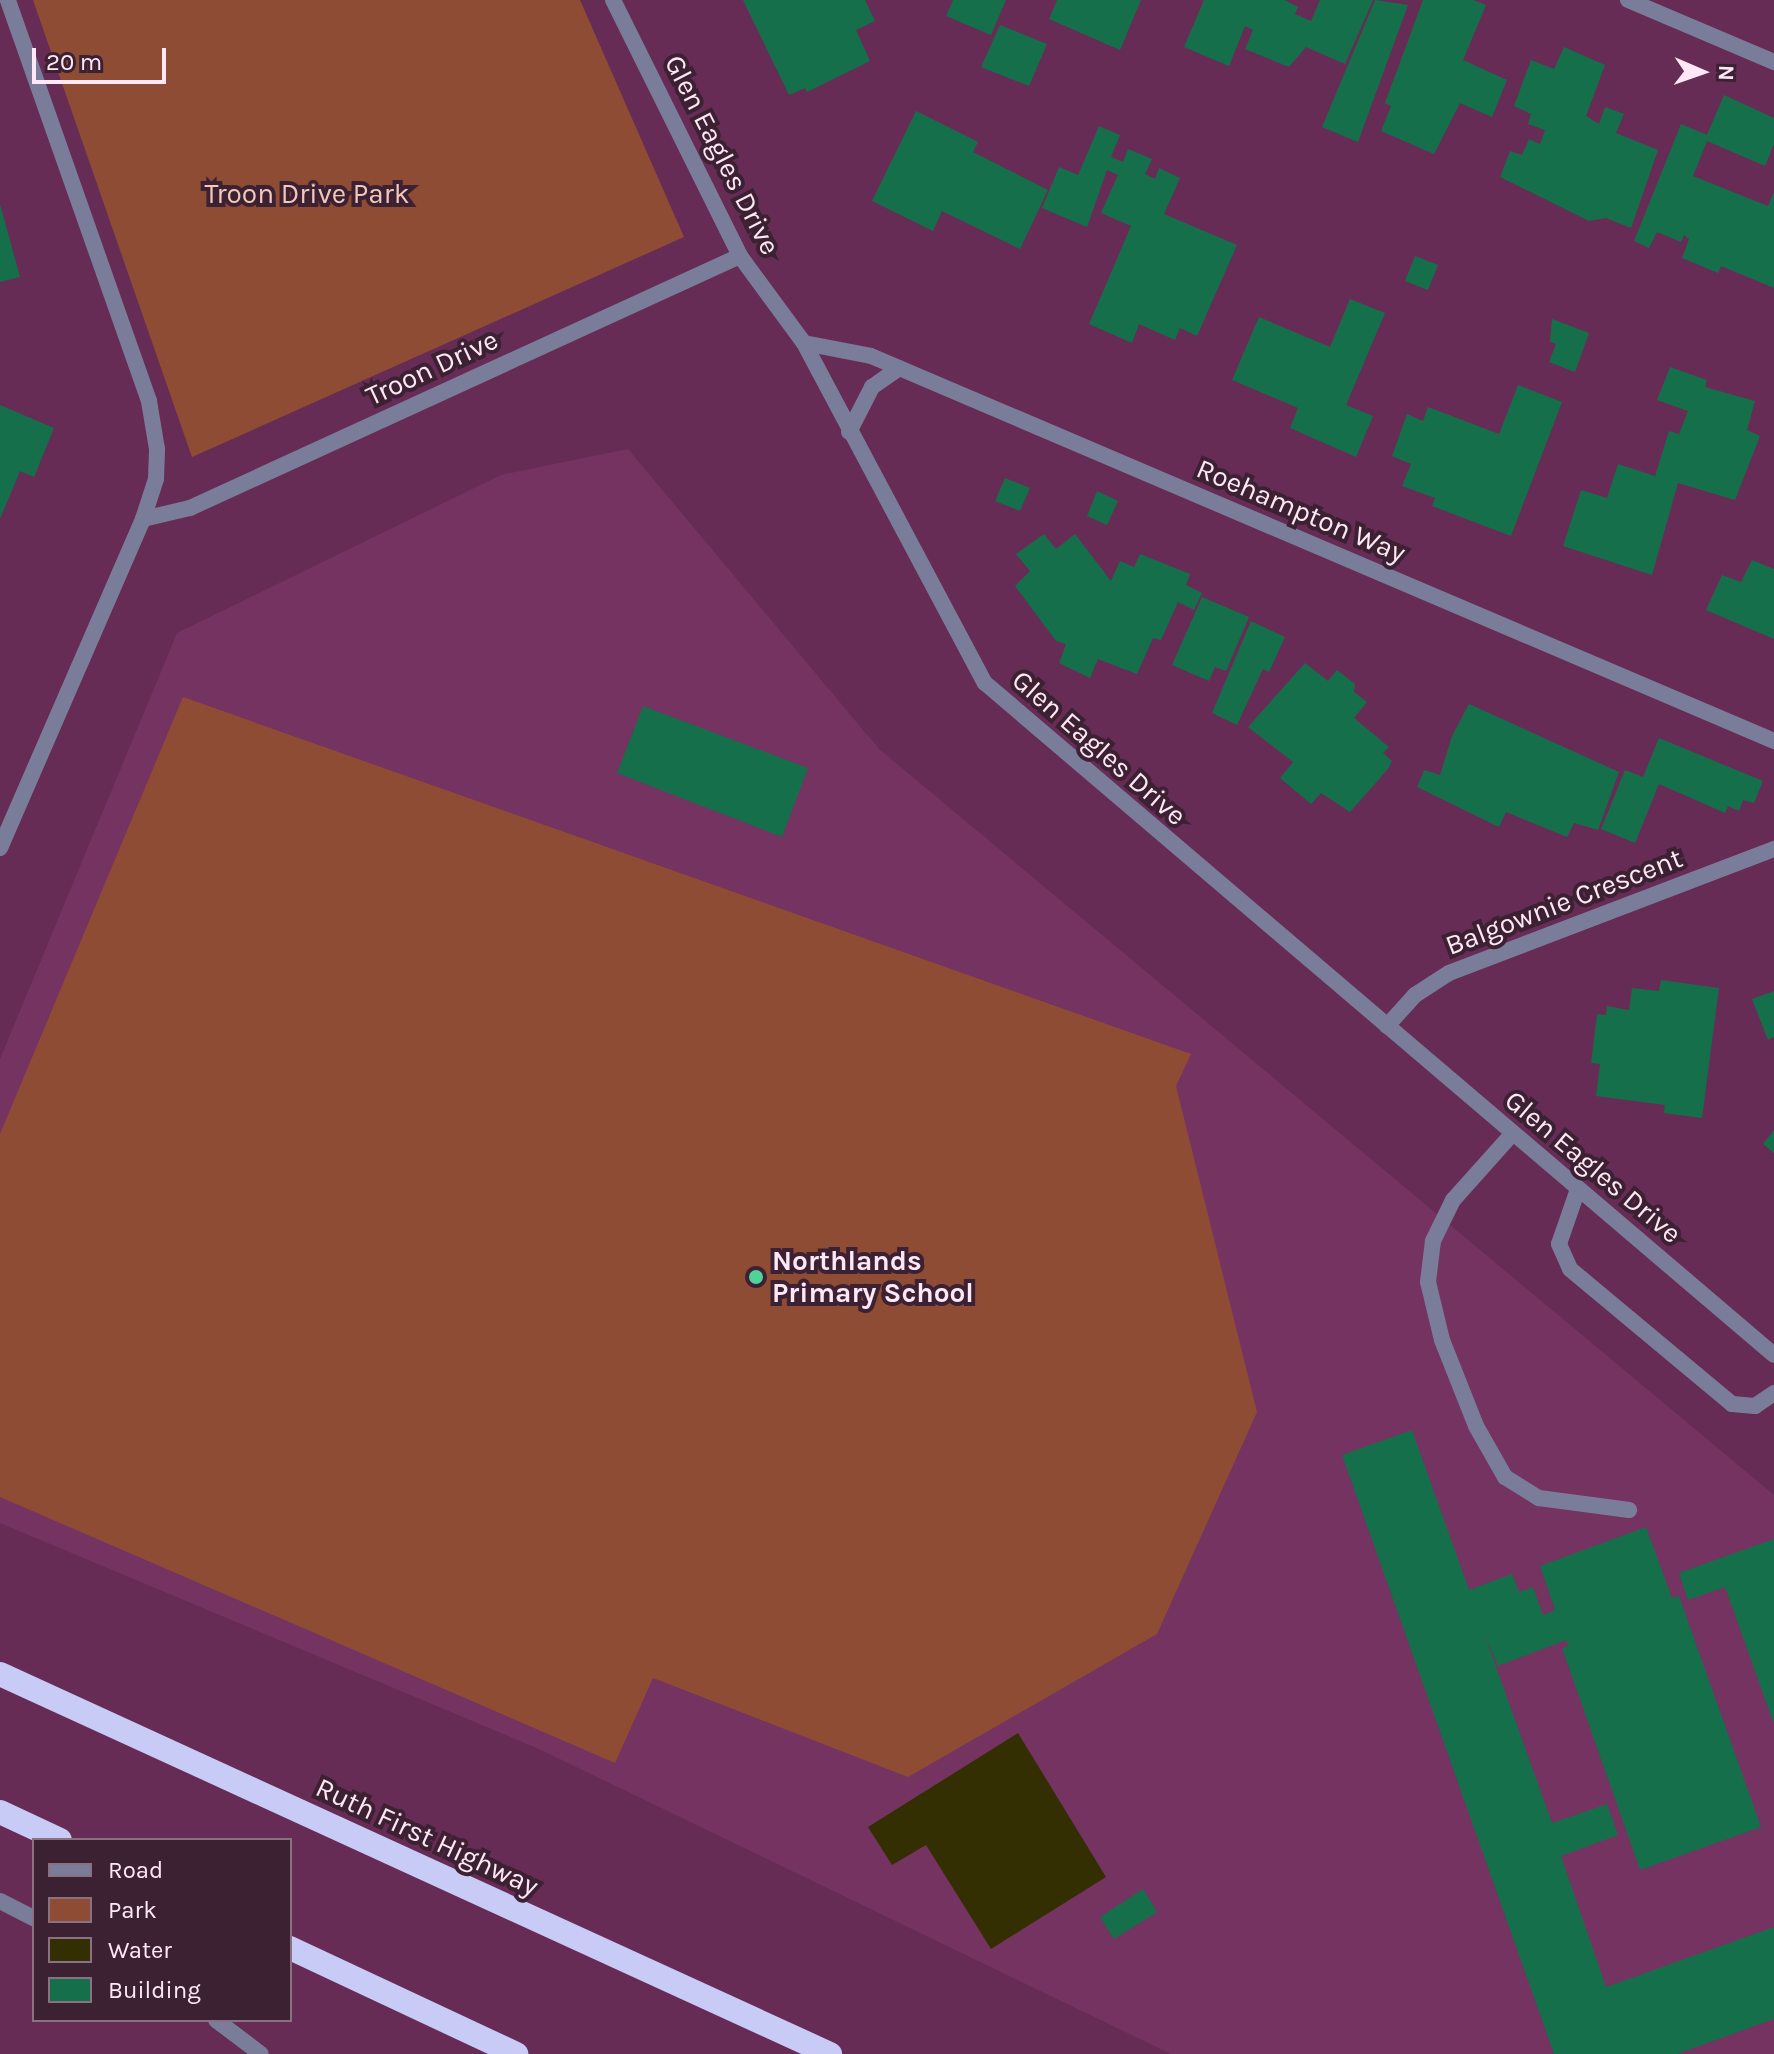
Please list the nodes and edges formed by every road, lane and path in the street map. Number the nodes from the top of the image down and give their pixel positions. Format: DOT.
graph roads {
  1 [pos="8,0"];
  2 [pos="613,0"];
  3 [pos="1628,0"];
  4 [pos="1774,62"];
  5 [pos="740,256"];
  6 [pos="804,343"];
  7 [pos="899,368"];
  8 [pos="849,432"];
  9 [pos="143,519"];
  10 [pos="1774,741"];
  11 [pos="0,848"];
  12 [pos="1774,849"];
  13 [pos="1387,1026"];
  14 [pos="1513,1133"];
  15 [pos="1578,1189"];
  16 [pos="1774,1355"];
  17 [pos="1774,1393"];
  18 [pos="1629,1510"];
  19 [pos="0,1674"];
  20 [pos="0,1812"];
  21 [pos="56,1838"];
  22 [pos="0,1901"];
  23 [pos="32,1917"];
  24 [pos="292,1949"];
  25 [pos="219,2022"];
  26 [pos="261,2054"];
  27 [pos="516,2054"];
  28 [pos="830,2054"];
  1 -- 9 [label="street"];
  2 -- 5 [label="street, Glen Eagles Drive"];
  3 -- 4 [label="street"];
  5 -- 6 [label="street, Glen Eagles Drive"];
  5 -- 9 [label="street, Troon Drive"];
  6 -- 7 [label="street, Roehampton Way"];
  6 -- 8 [label="street, Glen Eagles Drive"];
  7 -- 8 [label="street"];
  7 -- 10 [label="street, Roehampton Way"];
  8 -- 13 [label="street, Glen Eagles Drive"];
  9 -- 11 [label="street"];
  12 -- 13 [label="street, Balgownie Crescent"];
  13 -- 14 [label="street, Glen Eagles Drive"];
  14 -- 15 [label="street, Glen Eagles Drive"];
  14 -- 18 [label="street"];
  15 -- 16 [label="street, Glen Eagles Drive"];
  15 -- 17 [label="street"];
  19 -- 28 [label="highway, Ruth First Highway"];
  20 -- 21 [label="highway"];
  22 -- 23 [label="street"];
  24 -- 27 [label="highway"];
  25 -- 26 [label="street"];
}
